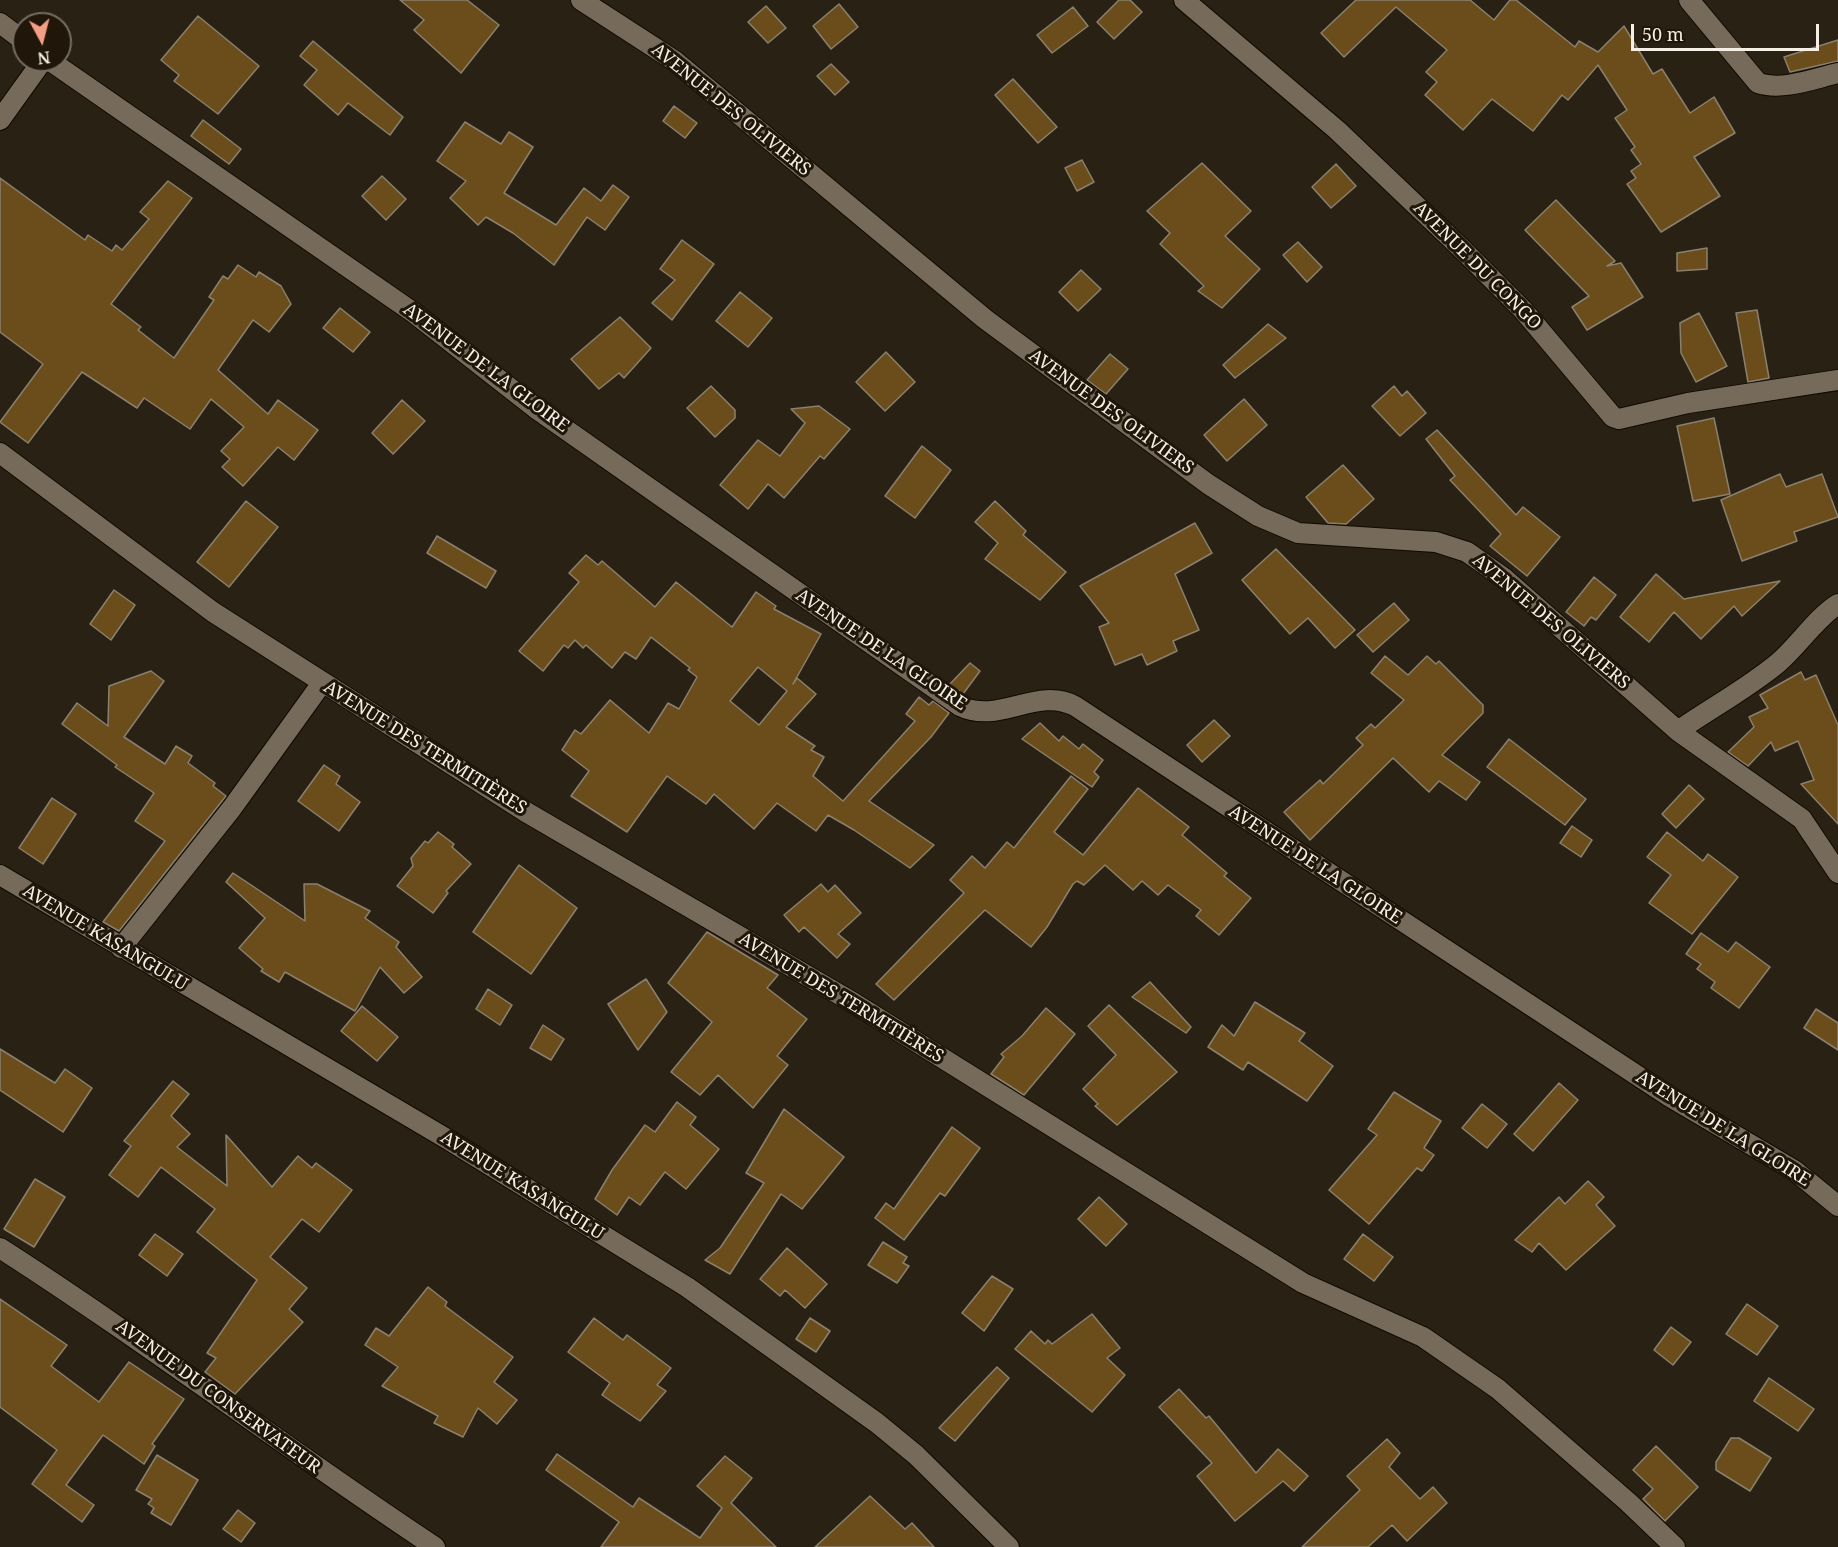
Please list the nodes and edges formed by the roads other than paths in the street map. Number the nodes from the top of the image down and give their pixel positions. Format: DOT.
graph roads {
  1 [pos="581,0"];
  2 [pos="1689,0"];
  3 [pos="1190,2"];
  4 [pos="0,22"];
  5 [pos="12,32"];
  6 [pos="34,72"];
  7 [pos="67,72"];
  8 [pos="1838,73"];
  9 [pos="0,120"];
  10 [pos="1838,380"];
  11 [pos="0,453"];
  12 [pos="1838,604"];
  13 [pos="322,683"];
  14 [pos="1678,730"];
  15 [pos="1838,873"];
  16 [pos="0,875"];
  17 [pos="121,948"];
  18 [pos="1838,1206"];
  19 [pos="0,1248"];
  20 [pos="435,1547"];
  21 [pos="1009,1547"];
  22 [pos="1675,1547"];
  1 -- 14 [label="street, AVENUE DES OLIVIERS"];
  2 -- 8 [label="street"];
  3 -- 10 [label="street, AVENUE DU CONGO"];
  4 -- 5 [label="street"];
  6 -- 9 [label="street"];
  7 -- 18 [label="street, AVENUE DE LA GLOIRE"];
  11 -- 13 [label="street, AVENUE DES TERMITIÈRES"];
  12 -- 14 [label="street"];
  13 -- 17 [label="street"];
  13 -- 22 [label="street, AVENUE DES TERMITIÈRES"];
  14 -- 15 [label="street, AVENUE DES OLIVIERS"];
  16 -- 17 [label="street, AVENUE KASANGULU"];
  17 -- 21 [label="street, AVENUE KASANGULU"];
  19 -- 20 [label="street, AVENUE DU CONSERVATEUR"];
}
